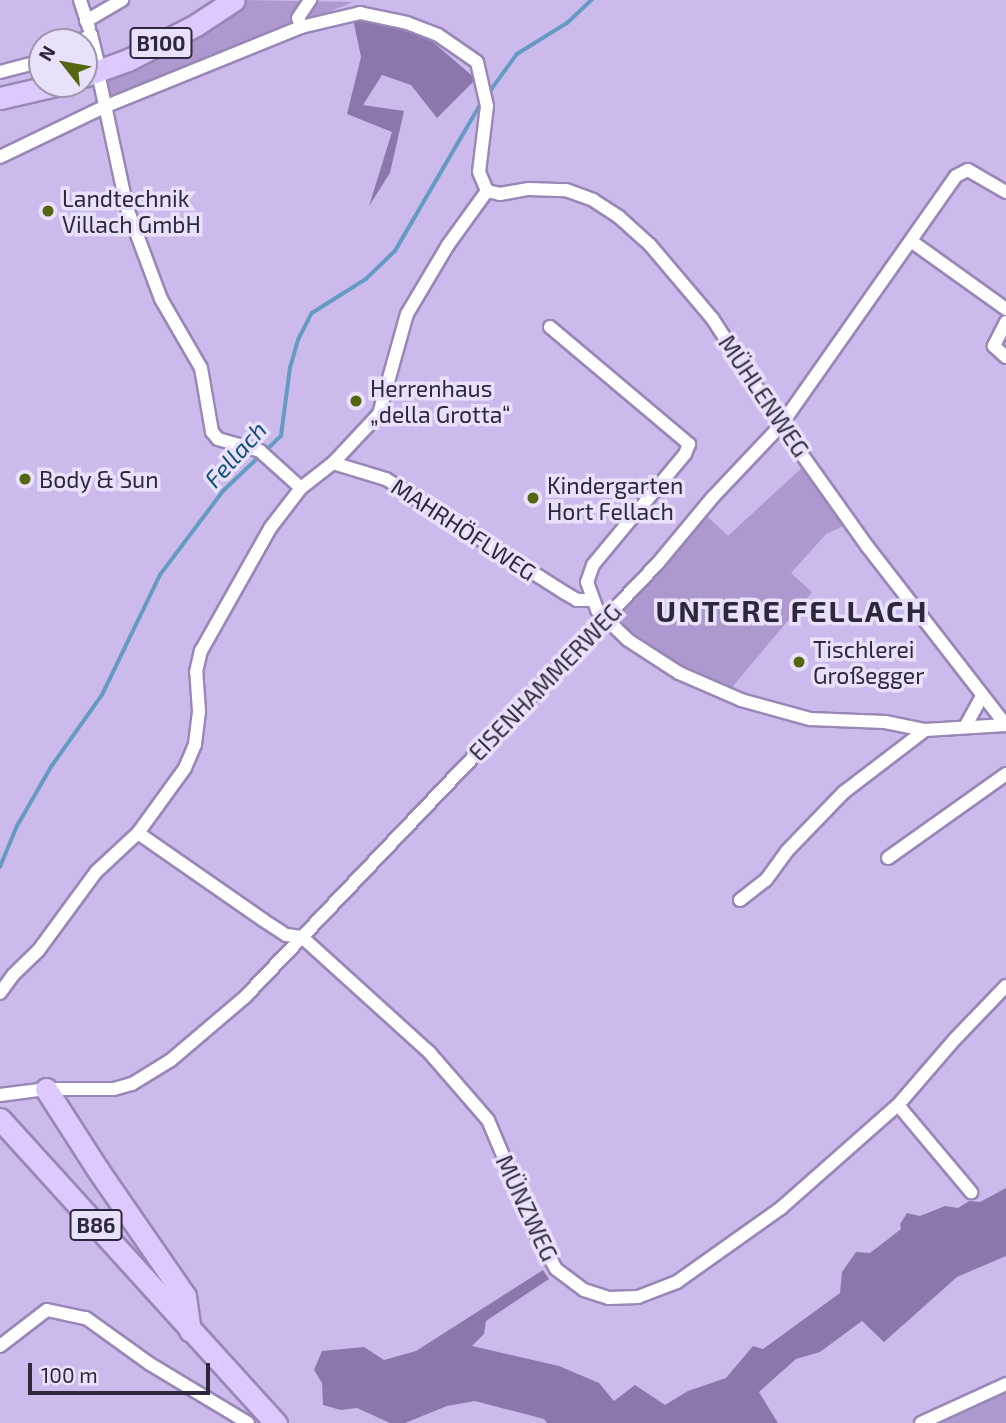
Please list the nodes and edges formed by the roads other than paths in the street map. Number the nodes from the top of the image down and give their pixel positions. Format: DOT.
graph roads {
  1 [pos="80,0"];
  2 [pos="122,0"];
  3 [pos="234,0"];
  4 [pos="310,0"];
  5 [pos="86,21"];
  6 [pos="301,27"];
  7 [pos="88,28"];
  8 [pos="28,65"];
  9 [pos="98,70"];
  10 [pos="0,72"];
  11 [pos="98,88"];
  12 [pos="28,91"];
  13 [pos="0,98"];
  14 [pos="103,107"];
  15 [pos="0,157"];
  16 [pos="487,191"];
  17 [pos="1006,192"];
  18 [pos="911,241"];
  19 [pos="1006,309"];
  20 [pos="1006,322"];
  21 [pos="550,327"];
  22 [pos="1006,357"];
  23 [pos="781,425"];
  24 [pos="333,463"];
  25 [pos="300,488"];
  26 [pos="593,600"];
  27 [pos="606,619"];
  28 [pos="982,696"];
  29 [pos="1006,725"];
  30 [pos="965,727"];
  31 [pos="925,730"];
  32 [pos="1006,774"];
  33 [pos="138,833"];
  34 [pos="888,858"];
  35 [pos="740,900"];
  36 [pos="302,937"];
  37 [pos="1006,986"];
  38 [pos="0,993"];
  39 [pos="46,1089"];
  40 [pos="0,1096"];
  41 [pos="898,1105"];
  42 [pos="0,1119"];
  43 [pos="971,1192"];
  44 [pos="190,1331"];
  45 [pos="0,1346"];
  46 [pos="1006,1384"];
  47 [pos="248,1423"];
  48 [pos="275,1423"];
  49 [pos="921,1423"];
  1 -- 5 [label="street"];
  2 -- 5 [label="street"];
  3 -- 9 [label="main road, B100"];
  4 -- 6 [label="street"];
  5 -- 7 [label="street"];
  6 -- 14 [label="street"];
  6 -- 16 [label="street"];
  8 -- 10 [label="street"];
  11 -- 14 [label="street"];
  12 -- 13 [label="main road"];
  14 -- 15 [label="street"];
  14 -- 25 [label="street"];
  16 -- 23 [label="street, MÜHLENWEG"];
  16 -- 24 [label="street"];
  17 -- 18 [label="street, EISENHAMMERWEG"];
  18 -- 19 [label="street"];
  18 -- 23 [label="street, EISENHAMMERWEG"];
  20 -- 22 [label="street"];
  21 -- 26 [label="street"];
  23 -- 27 [label="street, EISENHAMMERWEG"];
  23 -- 28 [label="street, MÜHLENWEG"];
  24 -- 25 [label="street"];
  24 -- 26 [label="street, MAHRHÖFLWEG"];
  25 -- 33 [label="street"];
  26 -- 27 [label="street"];
  27 -- 31 [label="street"];
  27 -- 36 [label="street, EISENHAMMERWEG"];
  28 -- 29 [label="street, MÜHLENWEG"];
  28 -- 30 [label="street"];
  29 -- 30 [label="street"];
  30 -- 31 [label="street"];
  31 -- 35 [label="street"];
  32 -- 34 [label="street"];
  33 -- 36 [label="street"];
  33 -- 38 [label="street"];
  36 -- 39 [label="street, EISENHAMMERWEG"];
  36 -- 41 [label="street, MÜNZWEG"];
  37 -- 41 [label="street, MÜNZWEG"];
  39 -- 40 [label="street, EISENHAMMERWEG"];
  39 -- 44 [label="main road"];
  41 -- 43 [label="street"];
  42 -- 44 [label="main road, B86"];
  44 -- 48 [label="main road, B86"];
  45 -- 47 [label="street"];
  46 -- 49 [label="street"];
}
